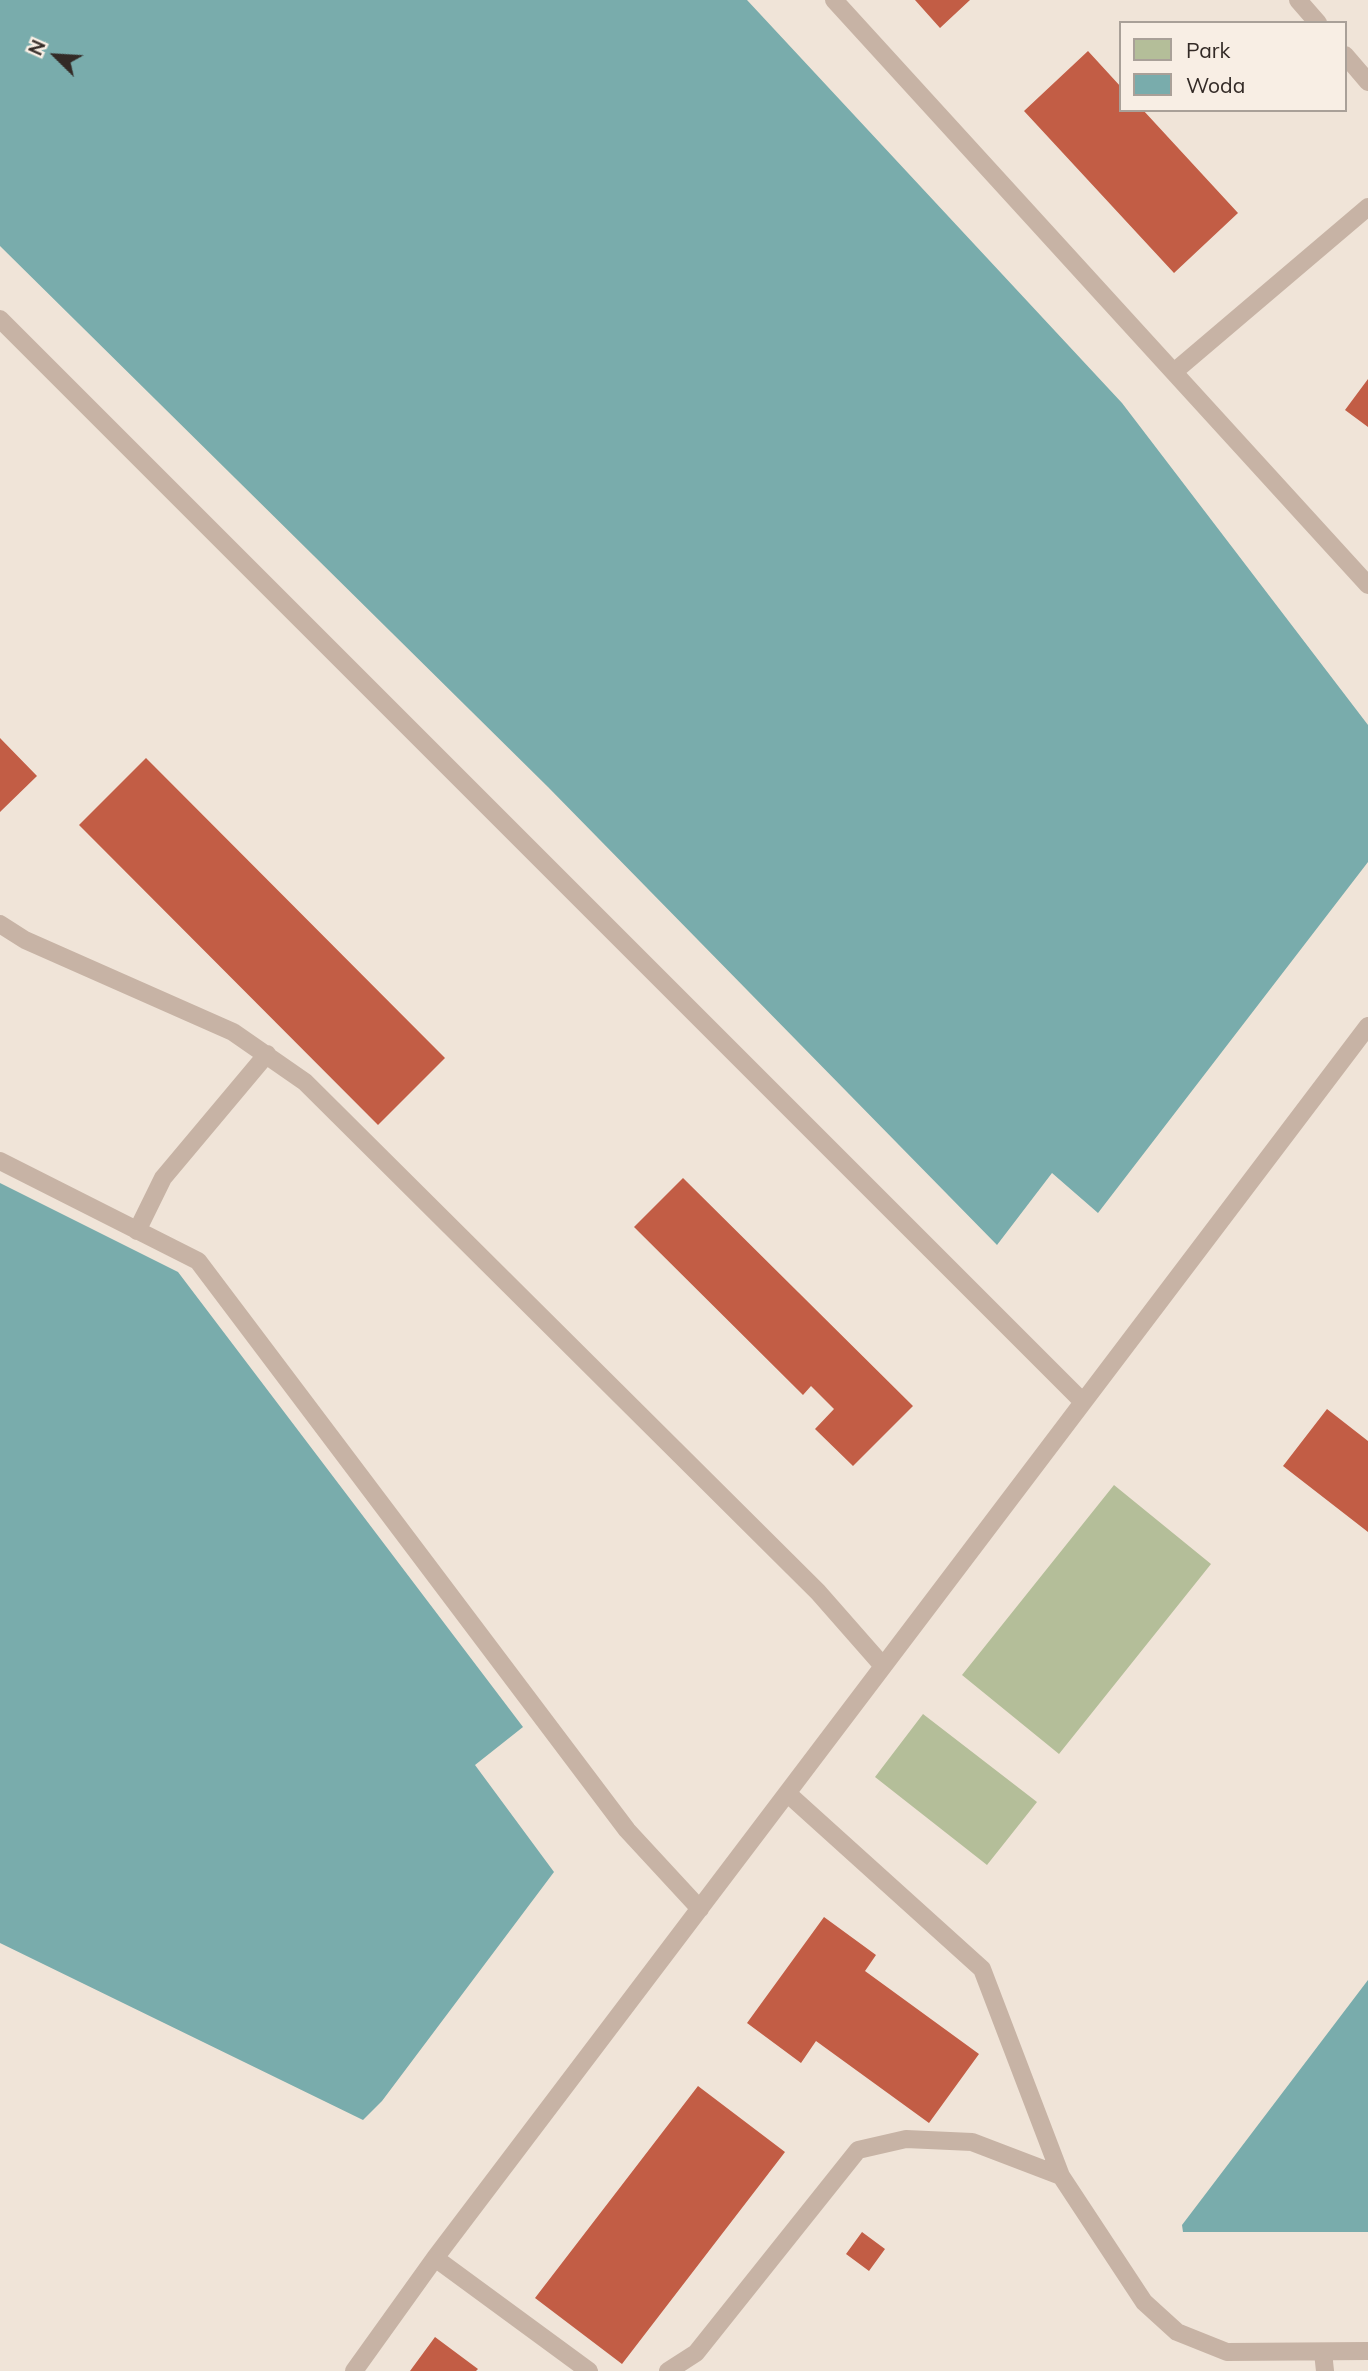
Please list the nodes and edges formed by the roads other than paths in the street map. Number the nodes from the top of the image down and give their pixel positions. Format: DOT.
graph roads {
  1 [pos="834,0"];
  2 [pos="1298,0"];
  3 [pos="1316,21"];
  4 [pos="1347,57"];
  5 [pos="1368,82"];
  6 [pos="1368,207"];
  7 [pos="0,318"];
  8 [pos="1175,371"];
  9 [pos="1368,585"];
  10 [pos="0,923"];
  11 [pos="1368,1027"];
  12 [pos="267,1054"];
  13 [pos="0,1161"];
  14 [pos="137,1231"];
  15 [pos="1083,1402"];
  16 [pos="883,1666"];
  17 [pos="787,1793"];
  18 [pos="700,1909"];
  19 [pos="1061,2176"];
  20 [pos="435,2258"];
  21 [pos="1324,2351"];
  22 [pos="1368,2351"];
  23 [pos="354,2371"];
  24 [pos="589,2371"];
  25 [pos="668,2371"];
  26 [pos="1325,2371"];
  1 -- 8 [label="lane"];
  2 -- 3 [label="lane"];
  4 -- 5 [label="lane"];
  6 -- 8 [label="lane"];
  7 -- 15 [label="lane"];
  8 -- 9 [label="lane"];
  10 -- 12 [label="lane"];
  11 -- 15 [label="lane"];
  12 -- 14 [label="lane"];
  12 -- 16 [label="lane"];
  13 -- 14 [label="lane"];
  14 -- 18 [label="lane"];
  15 -- 16 [label="lane"];
  16 -- 17 [label="lane"];
  17 -- 18 [label="lane"];
  17 -- 19 [label="lane"];
  18 -- 20 [label="lane"];
  19 -- 21 [label="lane"];
  19 -- 25 [label="lane"];
  20 -- 23 [label="lane"];
  20 -- 24 [label="lane"];
  21 -- 22 [label="lane"];
  21 -- 26 [label="lane"];
}
